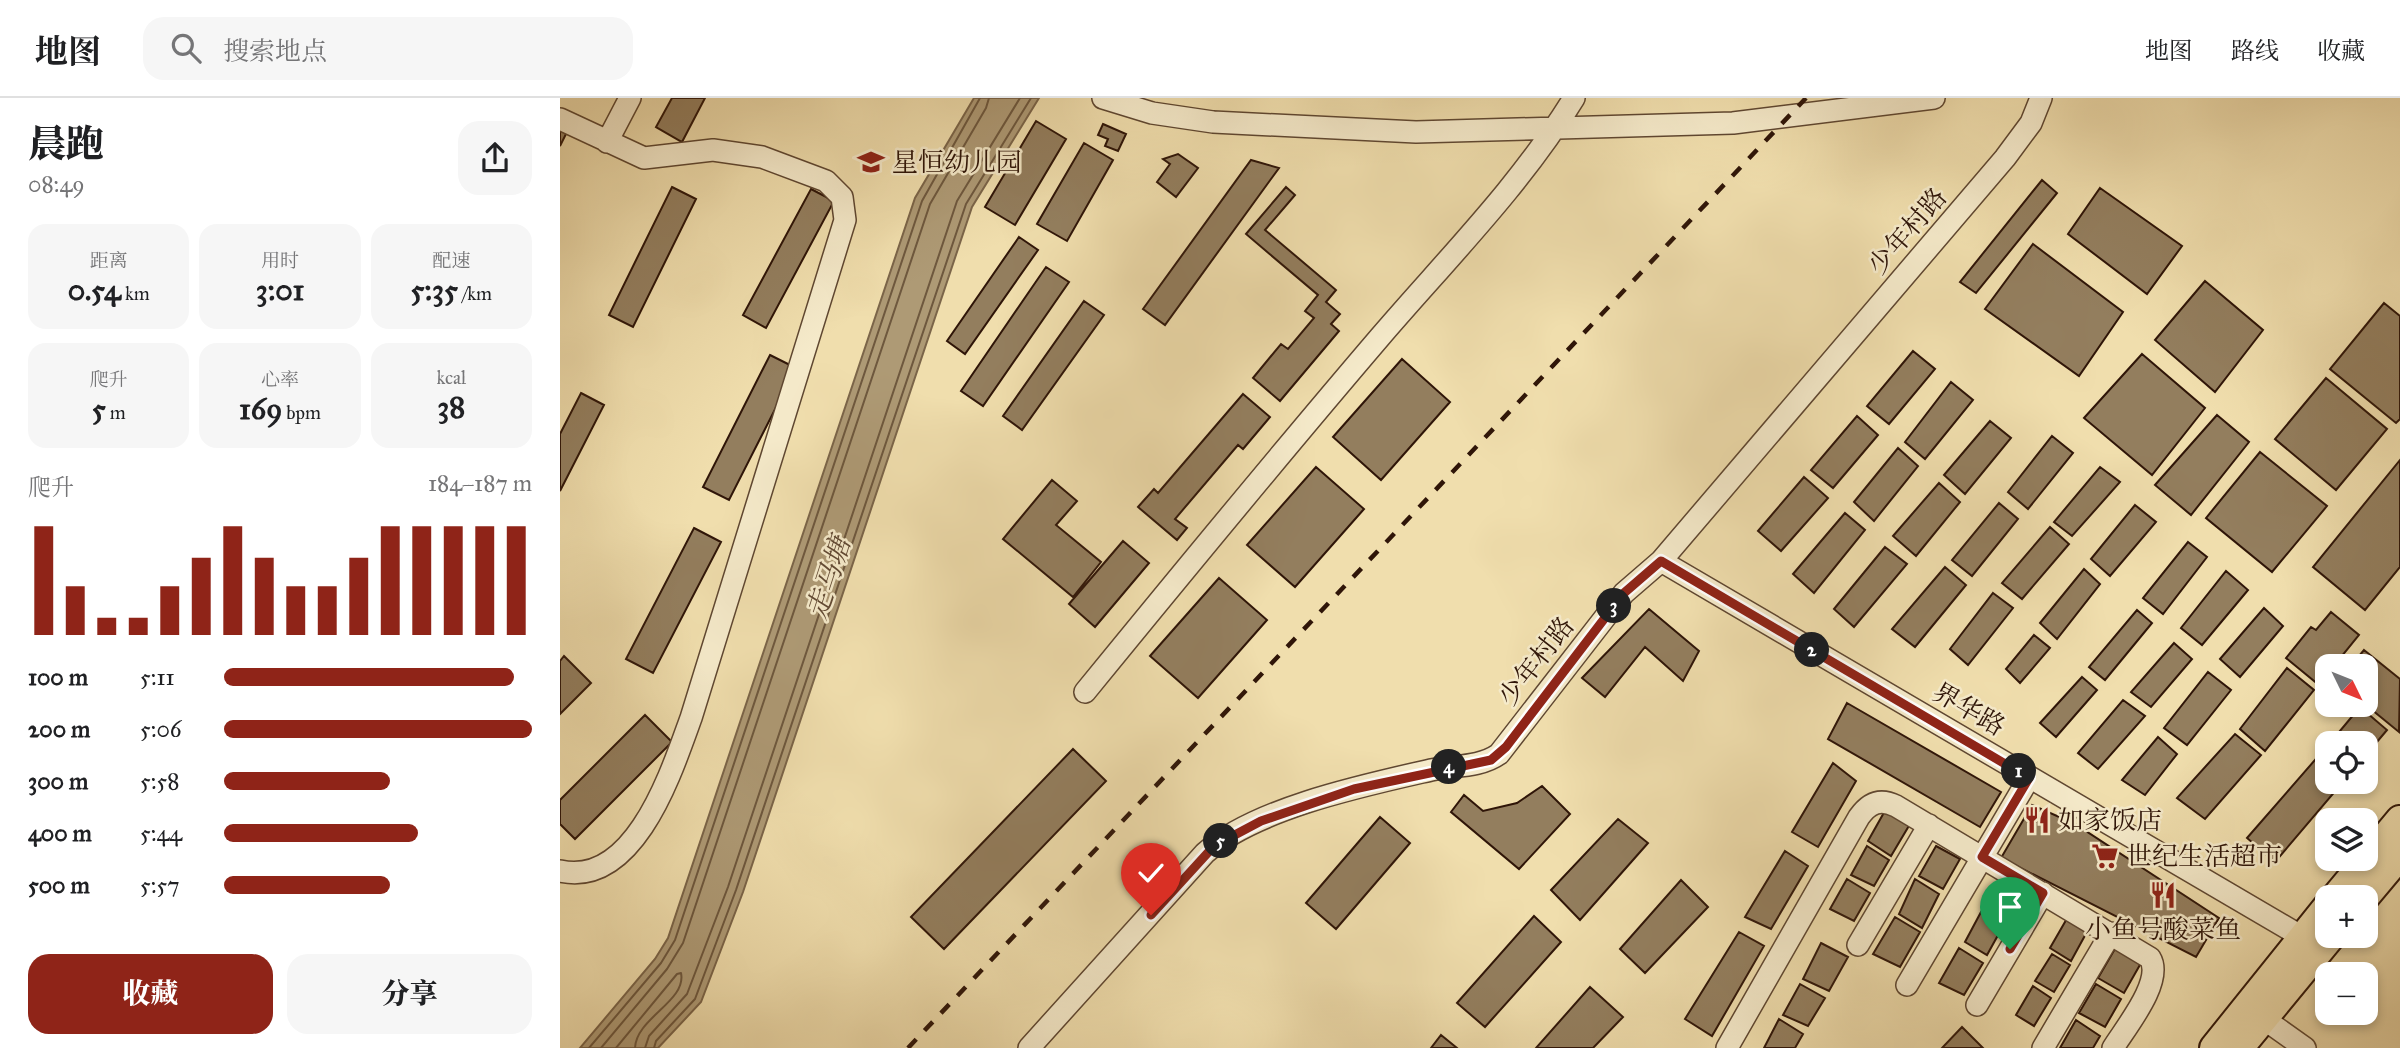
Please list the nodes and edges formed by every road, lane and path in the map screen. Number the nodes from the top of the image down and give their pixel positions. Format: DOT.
graph roads {
  1 [pos="631,98"];
  2 [pos="1103,98"];
  3 [pos="1574,98"];
  4 [pos="1934,98"];
  5 [pos="2042,98"];
  6 [pos="560,119"];
  7 [pos="1555,129"];
  8 [pos="607,142"];
  9 [pos="1661,561"];
  10 [pos="1085,692"];
  11 [pos="2029,778"];
  12 [pos="2400,820"];
  13 [pos="1929,825"];
  14 [pos="2400,855"];
  15 [pos="1982,857"];
  16 [pos="560,872"];
  17 [pos="2346,885"];
  18 [pos="2375,885"];
  19 [pos="2043,893"];
  20 [pos="2111,933"];
  21 [pos="2315,939"];
  22 [pos="2315,944"];
  23 [pos="1858,945"];
  24 [pos="2315,945"];
  25 [pos="1907,985"];
  26 [pos="1977,1005"];
  27 [pos="2263,1019"];
  28 [pos="1029,1048"];
  29 [pos="1727,1048"];
  30 [pos="2043,1048"];
  31 [pos="2113,1048"];
  32 [pos="2214,1048"];
  33 [pos="2239,1048"];
  34 [pos="2305,1048"];
  1 -- 8 [label="street"];
  2 -- 7 [label="street"];
  3 -- 7 [label="street"];
  4 -- 7 [label="street"];
  5 -- 9 [label="street, 少年村路"];
  6 -- 8 [label="street"];
  7 -- 10 [label="street"];
  8 -- 16 [label="street"];
  9 -- 11 [label="street, 界华路"];
  9 -- 28 [label="street, 少年村路"];
  11 -- 15 [label="street"];
  11 -- 21 [label="street, 界华路"];
  12 -- 17 [label="main road"];
  13 -- 15 [label="street"];
  13 -- 23 [label="street"];
  13 -- 29 [label="street"];
  14 -- 18 [label="main road"];
  15 -- 19 [label="street"];
  15 -- 25 [label="street"];
  19 -- 20 [label="street"];
  19 -- 26 [label="street"];
  20 -- 30 [label="street"];
  20 -- 31 [label="street"];
  22 -- 32 [label="main road"];
  24 -- 27 [label="main road"];
  27 -- 33 [label="main road"];
  27 -- 34 [label="street"];
}
